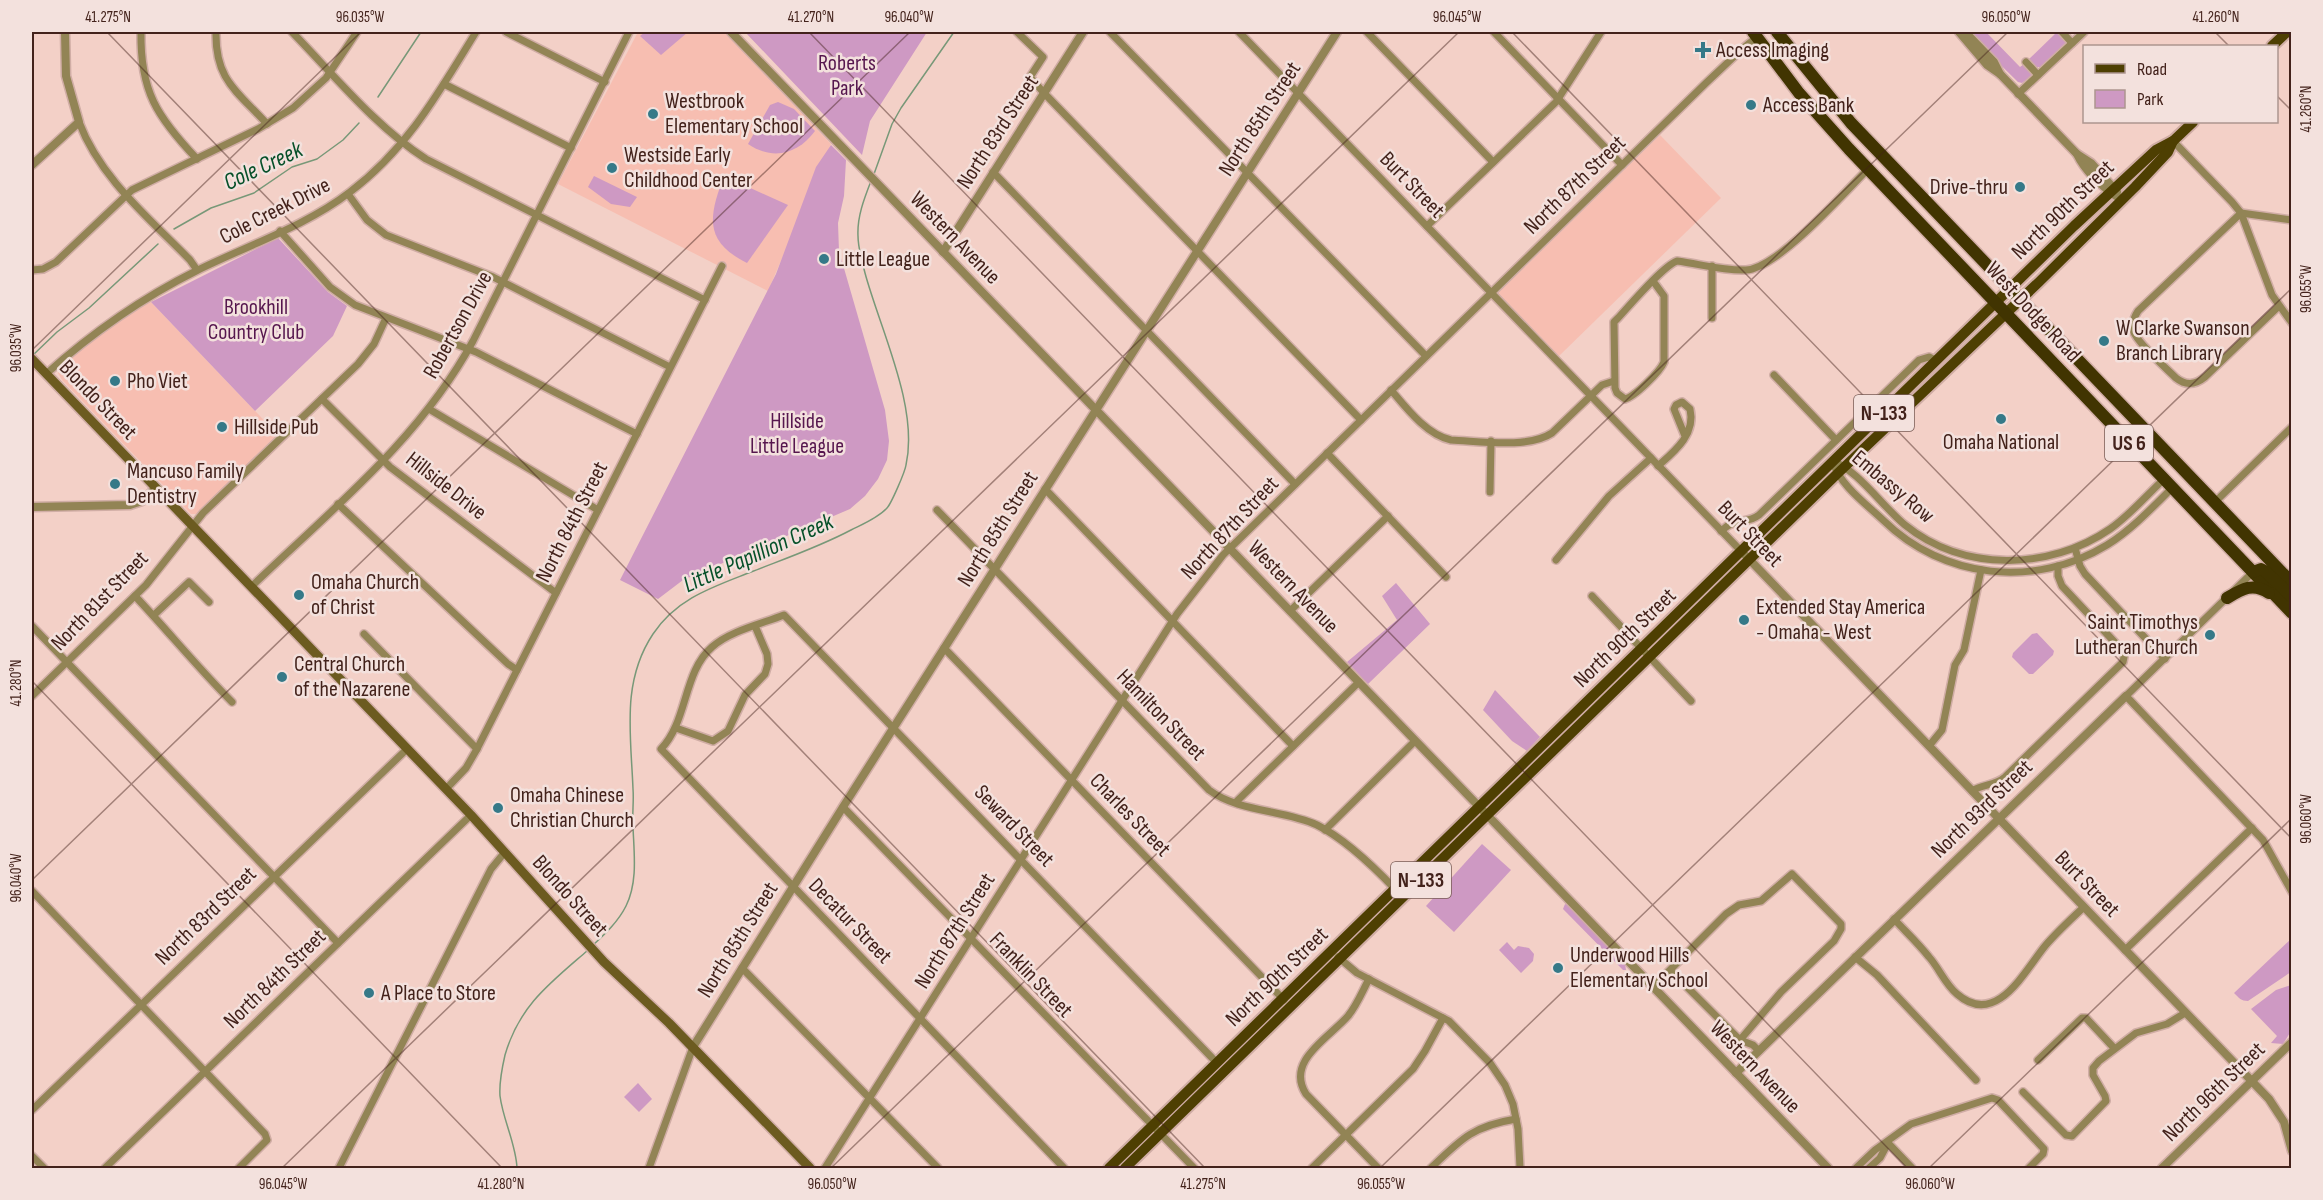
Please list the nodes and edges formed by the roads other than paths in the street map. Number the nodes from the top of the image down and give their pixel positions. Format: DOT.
graph roads {
  1 [pos="65,32"];
  2 [pos="141,32"];
  3 [pos="216,32"];
  4 [pos="292,32"];
  5 [pos="357,32"];
  6 [pos="476,32"];
  7 [pos="506,32"];
  8 [pos="629,32"];
  9 [pos="731,32"];
  10 [pos="1017,32"];
  11 [pos="1083,32"];
  12 [pos="1110,32"];
  13 [pos="1239,32"];
  14 [pos="1337,32"];
  15 [pos="1367,32"];
  16 [pos="1494,32"];
  17 [pos="1601,32"];
  18 [pos="1777,32"];
  19 [pos="1961,32"];
  20 [pos="2061,32"];
  21 [pos="2084,32"];
  22 [pos="2288,32"];
  23 [pos="1755,34"];
  24 [pos="2072,43"];
  25 [pos="2273,45"];
  26 [pos="2026,62"];
  27 [pos="331,71"];
  28 [pos="2038,75"];
  29 [pos="605,82"];
  30 [pos="444,84"];
  31 [pos="1298,92"];
  32 [pos="1044,93"];
  33 [pos="2018,94"];
  34 [pos="1558,99"];
  35 [pos="79,122"];
  36 [pos="2192,123"];
  37 [pos="267,124"];
  38 [pos="2173,141"];
  39 [pos="403,143"];
  40 [pos="571,148"];
  41 [pos="197,159"];
  42 [pos="1493,162"];
  43 [pos="32,165"];
  44 [pos="1622,165"];
  45 [pos="1868,169"];
  46 [pos="1248,171"];
  47 [pos="993,172"];
  48 [pos="2112,190"];
  49 [pos="348,194"];
  50 [pos="126,195"];
  51 [pos="2122,200"];
  52 [pos="2241,213"];
  53 [pos="536,215"];
  54 [pos="2292,220"];
  55 [pos="1427,226"];
  56 [pos="280,231"];
  57 [pos="1197,251"];
  58 [pos="943,252"];
  59 [pos="722,266"];
  60 [pos="1712,266"];
  61 [pos="32,270"];
  62 [pos="197,270"];
  63 [pos="1653,281"];
  64 [pos="502,282"];
  65 [pos="2009,289"];
  66 [pos="1491,292"];
  67 [pos="705,300"];
  68 [pos="2020,301"];
  69 [pos="1995,303"];
  70 [pos="2279,306"];
  71 [pos="2006,314"];
  72 [pos="386,318"];
  73 [pos="1712,318"];
  74 [pos="2292,323"];
  75 [pos="1146,330"];
  76 [pos="468,349"];
  77 [pos="1426,356"];
  78 [pos="32,359"];
  79 [pos="1936,361"];
  80 [pos="670,367"];
  81 [pos="43,371"];
  82 [pos="1774,375"];
  83 [pos="1614,381"];
  84 [pos="1391,390"];
  85 [pos="1591,396"];
  86 [pos="322,399"];
  87 [pos="429,409"];
  88 [pos="1096,409"];
  89 [pos="1361,420"];
  90 [pos="2292,427"];
  91 [pos="637,434"];
  92 [pos="1685,436"];
  93 [pos="1836,440"];
  94 [pos="1491,441"];
  95 [pos="1327,453"];
  96 [pos="1651,458"];
  97 [pos="382,460"];
  98 [pos="1833,462"];
  99 [pos="1658,466"];
  100 [pos="1846,466"];
  101 [pos="1838,474"];
  102 [pos="2168,483"];
  103 [pos="1295,484"];
  104 [pos="156,488"];
  105 [pos="1045,489"];
  106 [pos="1490,492"];
  107 [pos="2214,503"];
  108 [pos="338,504"];
  109 [pos="32,507"];
  110 [pos="598,510"];
  111 [pos="937,510"];
  112 [pos="1388,516"];
  113 [pos="192,525"];
  114 [pos="2111,528"];
  115 [pos="1721,531"];
  116 [pos="2117,538"];
  117 [pos="1230,548"];
  118 [pos="2075,548"];
  119 [pos="1741,552"];
  120 [pos="1556,560"];
  121 [pos="1750,560"];
  122 [pos="2078,560"];
  123 [pos="2058,566"];
  124 [pos="994,569"];
  125 [pos="1981,570"];
  126 [pos="2253,572"];
  127 [pos="1446,577"];
  128 [pos="2292,583"];
  129 [pos="251,587"];
  130 [pos="556,593"];
  131 [pos="135,596"];
  132 [pos="1592,596"];
  133 [pos="2227,598"];
  134 [pos="2287,600"];
  135 [pos="209,603"];
  136 [pos="1290,611"];
  137 [pos="2292,613"];
  138 [pos="154,615"];
  139 [pos="1173,621"];
  140 [pos="32,626"];
  141 [pos="755,626"];
  142 [pos="364,634"];
  143 [pos="944,648"];
  144 [pos="1647,653"];
  145 [pos="2165,658"];
  146 [pos="66,662"];
  147 [pos="517,670"];
  148 [pos="1359,682"];
  149 [pos="32,696"];
  150 [pos="2126,696"];
  151 [pos="1122,700"];
  152 [pos="1691,701"];
  153 [pos="232,702"];
  154 [pos="893,727"];
  155 [pos="676,728"];
  156 [pos="1416,741"];
  157 [pos="1293,746"];
  158 [pos="1929,746"];
  159 [pos="407,748"];
  160 [pos="477,749"];
  161 [pos="1071,781"];
  162 [pos="446,789"];
  163 [pos="1972,791"];
  164 [pos="1236,802"];
  165 [pos="843,807"];
  166 [pos="1483,811"];
  167 [pos="471,815"];
  168 [pos="1998,818"];
  169 [pos="2252,828"];
  170 [pos="1325,830"];
  171 [pos="505,852"];
  172 [pos="1021,860"];
  173 [pos="273,876"];
  174 [pos="793,887"];
  175 [pos="1395,889"];
  176 [pos="32,891"];
  177 [pos="2292,892"];
  178 [pos="2084,907"];
  179 [pos="1894,920"];
  180 [pos="971,939"];
  181 [pos="338,943"];
  182 [pos="2125,950"];
  183 [pos="1336,955"];
  184 [pos="1855,957"];
  185 [pos="742,968"];
  186 [pos="1670,970"];
  187 [pos="1369,979"];
  188 [pos="1653,987"];
  189 [pos="1283,999"];
  190 [pos="141,1004"];
  191 [pos="1291,1008"];
  192 [pos="2185,1013"];
  193 [pos="1443,1018"];
  194 [pos="920,1019"];
  195 [pos="1740,1040"];
  196 [pos="2292,1042"];
  197 [pos="693,1047"];
  198 [pos="2115,1048"];
  199 [pos="1758,1051"];
  200 [pos="2038,1060"];
  201 [pos="1217,1063"];
  202 [pos="206,1071"];
  203 [pos="1736,1073"];
  204 [pos="1976,1080"];
  205 [pos="2251,1081"];
  206 [pos="2023,1092"];
  207 [pos="870,1098"];
  208 [pos="32,1110"];
  209 [pos="1516,1119"];
  210 [pos="1156,1131"];
  211 [pos="1346,1135"];
  212 [pos="1888,1143"];
  213 [pos="2292,1151"];
  214 [pos="32,1156"];
  215 [pos="44,1168"];
  216 [pos="105,1168"];
  217 [pos="239,1168"];
  218 [pos="339,1168"];
  219 [pos="649,1168"];
  220 [pos="810,1168"];
  221 [pos="825,1168"];
  222 [pos="938,1168"];
  223 [pos="1064,1168"];
  224 [pos="1109,1168"];
  225 [pos="1125,1168"];
  226 [pos="1194,1168"];
  227 [pos="1312,1168"];
  228 [pos="1378,1168"];
  229 [pos="1431,1168"];
  230 [pos="1520,1168"];
  231 [pos="1828,1168"];
  232 [pos="1856,1168"];
  233 [pos="1869,1168"];
  234 [pos="1912,1168"];
  235 [pos="2029,1168"];
  236 [pos="2162,1168"];
  1 -- 35 [label="street"];
  2 -- 41 [label="street"];
  3 -- 37 [label="street"];
  4 -- 27 [label="street"];
  5 -- 27 [label="street"];
  6 -- 30 [label="street, Cole Creek Drive"];
  7 -- 29 [label="street"];
  8 -- 29 [label="street, Robertson Drive"];
  9 -- 58 [label="street, Western Avenue"];
  10 -- 32 [label="street"];
  11 -- 32 [label="street, North 83rd Street"];
  12 -- 46 [label="street"];
  13 -- 31 [label="street, Burt Street"];
  14 -- 31 [label="street, North 85th Street"];
  15 -- 42 [label="street"];
  16 -- 34 [label="street"];
  17 -- 34 [label="street"];
  18 -- 65 [label="highway, West Dodge Road / US 6"];
  19 -- 33 [label="street"];
  20 -- 24 [label="street"];
  21 -- 24 [label="street"];
  22 -- 25 [label="main road"];
  23 -- 44 [label="street, North 87th Street"];
  23 -- 45 [label="highway, West Dodge Road / US 6"];
  24 -- 28 [label="street"];
  26 -- 28 [label="street"];
  27 -- 37 [label="street"];
  27 -- 39 [label="street"];
  28 -- 33 [label="street"];
  29 -- 40 [label="street, Robertson Drive"];
  30 -- 39 [label="street, Cole Creek Drive"];
  30 -- 40 [label="street"];
  31 -- 46 [label="street, North 85th Street"];
  31 -- 55 [label="street, Burt Street"];
  32 -- 47 [label="street, North 83rd Street"];
  32 -- 57 [label="street"];
  33 -- 48 [label="street"];
  34 -- 42 [label="street"];
  34 -- 44 [label="street"];
  35 -- 43 [label="street"];
  35 -- 50 [label="street"];
  36 -- 38 [label="main road, North 90th Street"];
  37 -- 41 [label="street"];
  38 -- 48 [label="main road, North 90th Street"];
  38 -- 51 [label="main road, North 90th Street"];
  38 -- 52 [label="street"];
  39 -- 49 [label="street, Cole Creek Drive"];
  39 -- 53 [label="street"];
  40 -- 53 [label="street, Robertson Drive"];
  41 -- 50 [label="street"];
  42 -- 55 [label="street"];
  44 -- 66 [label="street, North 87th Street"];
  45 -- 60 [label="street"];
  45 -- 69 [label="highway, West Dodge Road / US 6"];
  46 -- 57 [label="street, North 85th Street"];
  46 -- 77 [label="street"];
  47 -- 58 [label="street, North 83rd Street"];
  47 -- 75 [label="street"];
  48 -- 51 [label="street"];
  48 -- 65 [label="main road, North 90th Street"];
  49 -- 56 [label="street, Cole Creek Drive"];
  49 -- 64 [label="street"];
  50 -- 61 [label="street"];
  50 -- 62 [label="street"];
  51 -- 68 [label="main road, North 90th Street"];
  52 -- 54 [label="street"];
  52 -- 70 [label="street"];
  52 -- 70 [label="street"];
  53 -- 64 [label="street, Robertson Drive"];
  53 -- 67 [label="street"];
  55 -- 66 [label="street, Burt Street"];
  56 -- 62 [label="street, Cole Creek Drive"];
  56 -- 72 [label="street"];
  57 -- 75 [label="street, North 85th Street"];
  57 -- 89 [label="street"];
  58 -- 88 [label="street, Western Avenue"];
  59 -- 67 [label="street, North 84th Street"];
  60 -- 63 [label="street"];
  60 -- 73 [label="street"];
  62 -- 81 [label="street, Cole Creek Drive"];
  63 -- 83 [label="street"];
  63 -- 83 [label="street"];
  64 -- 76 [label="street, Robertson Drive"];
  64 -- 80 [label="street"];
  65 -- 68 [label="highway, West Dodge Road / US 6"];
  65 -- 69 [label="main road, North 90th Street / N-133"];
  66 -- 77 [label="street, North 87th Street"];
  66 -- 85 [label="street, Burt Street"];
  67 -- 80 [label="street, North 84th Street"];
  68 -- 71 [label="main road, North 90th Street / N-133"];
  68 -- 107 [label="highway, West Dodge Road / US 6"];
  69 -- 71 [label="highway, West Dodge Road / US 6"];
  69 -- 79 [label="main road, North 90th Street / N-133"];
  70 -- 74 [label="street"];
  71 -- 100 [label="main road, North 90th Street / N-133"];
  71 -- 102 [label="highway, West Dodge Road / US 6"];
  72 -- 76 [label="street"];
  72 -- 86 [label="street, North 81st Street"];
  75 -- 88 [label="street, North 85th Street"];
  75 -- 103 [label="street"];
  76 -- 87 [label="street, Robertson Drive"];
  76 -- 91 [label="street"];
  77 -- 84 [label="street, North 87th Street"];
  78 -- 81 [label="main road, Blondo Street"];
  79 -- 93 [label="street"];
  79 -- 98 [label="main road, North 90th Street / N-133"];
  80 -- 91 [label="street, North 84th Street"];
  81 -- 104 [label="main road, Blondo Street"];
  82 -- 93 [label="street"];
  83 -- 85 [label="street"];
  84 -- 89 [label="street, North 87th Street"];
  84 -- 94 [label="street"];
  85 -- 94 [label="street"];
  85 -- 96 [label="street, Burt Street"];
  86 -- 97 [label="street, Hillside Drive"];
  86 -- 113 [label="street, North 81st Street"];
  87 -- 97 [label="street, Robertson Drive"];
  87 -- 110 [label="street"];
  88 -- 105 [label="street, North 85th Street"];
  88 -- 117 [label="street, Western Avenue"];
  89 -- 95 [label="street, North 87th Street"];
  90 -- 107 [label="street"];
  91 -- 110 [label="street, North 84th Street"];
  92 -- 99 [label="street"];
  93 -- 115 [label="street"];
  94 -- 106 [label="street"];
  95 -- 103 [label="street, North 87th Street"];
  95 -- 112 [label="street"];
  96 -- 99 [label="street, Burt Street"];
  96 -- 120 [label="street"];
  97 -- 108 [label="street, Robertson Drive"];
  97 -- 130 [label="street, Hillside Drive"];
  98 -- 100 [label="street, Embassy Row"];
  98 -- 101 [label="street, Embassy Row"];
  98 -- 119 [label="main road, North 90th Street / N-133"];
  99 -- 115 [label="street, Burt Street"];
  100 -- 101 [label="main road, North 90th Street / N-133"];
  100 -- 118 [label="street, Embassy Row"];
  101 -- 121 [label="main road, North 90th Street / N-133"];
  101 -- 125 [label="street, Embassy Row"];
  102 -- 114 [label="street, Embassy Row"];
  102 -- 116 [label="street, Embassy Row"];
  102 -- 126 [label="highway, West Dodge Road / US 6"];
  103 -- 117 [label="street, North 87th Street"];
  104 -- 109 [label="street"];
  104 -- 113 [label="main road, Blondo Street"];
  105 -- 124 [label="street, North 85th Street"];
  105 -- 139 [label="street"];
  107 -- 128 [label="highway, West Dodge Road / US 6"];
  108 -- 129 [label="street, Robertson Drive"];
  108 -- 147 [label="street"];
  110 -- 130 [label="street, North 84th Street"];
  111 -- 124 [label="street, Hamilton Street"];
  112 -- 127 [label="street"];
  112 -- 136 [label="street"];
  113 -- 129 [label="main road, Blondo Street"];
  113 -- 131 [label="street, North 81st Street"];
  114 -- 116 [label="street"];
  114 -- 118 [label="street, Embassy Row"];
  115 -- 119 [label="street, Burt Street"];
  116 -- 122 [label="street, Embassy Row"];
  117 -- 136 [label="street, Western Avenue"];
  117 -- 139 [label="street, North 87th Street"];
  118 -- 122 [label="street"];
  119 -- 121 [label="street, Burt Street"];
  119 -- 144 [label="main road, North 90th Street / N-133"];
  121 -- 144 [label="main road, North 90th Street / N-133"];
  121 -- 158 [label="street, Burt Street"];
  122 -- 123 [label="street, Embassy Row"];
  122 -- 145 [label="street"];
  123 -- 125 [label="street, Embassy Row"];
  123 -- 163 [label="street"];
  124 -- 143 [label="street, North 85th Street"];
  124 -- 151 [label="street, Hamilton Street"];
  125 -- 158 [label="street"];
  126 -- 133 [label="street, North 93rd Street"];
  126 -- 134 [label="highway, West Dodge Road / US 6"];
  129 -- 159 [label="main road, Blondo Street"];
  130 -- 147 [label="street, North 84th Street"];
  131 -- 138 [label="street"];
  131 -- 146 [label="street, North 81st Street"];
  132 -- 144 [label="street"];
  133 -- 134 [label="highway"];
  133 -- 145 [label="street, North 93rd Street"];
  134 -- 137 [label="highway, West Dodge Road / US 6"];
  135 -- 138 [label="street"];
  136 -- 148 [label="street, Western Avenue"];
  138 -- 153 [label="street"];
  139 -- 151 [label="street, North 87th Street"];
  139 -- 157 [label="street"];
  140 -- 146 [label="street"];
  141 -- 154 [label="street, Seward Street"];
  141 -- 155 [label="street"];
  141 -- 155 [label="street"];
  142 -- 160 [label="street"];
  143 -- 154 [label="street, North 85th Street"];
  143 -- 161 [label="street, Charles Street"];
  144 -- 152 [label="street"];
  144 -- 166 [label="main road, North 90th Street / N-133"];
  145 -- 150 [label="street, North 93rd Street"];
  146 -- 149 [label="street, North 81st Street"];
  146 -- 173 [label="street"];
  147 -- 160 [label="street, North 84th Street"];
  148 -- 156 [label="street, Western Avenue"];
  148 -- 157 [label="street"];
  150 -- 168 [label="street, North 93rd Street"];
  150 -- 169 [label="street"];
  151 -- 161 [label="street, North 87th Street"];
  151 -- 164 [label="street, Hamilton Street"];
  154 -- 165 [label="street, North 85th Street"];
  154 -- 172 [label="street, Seward Street"];
  155 -- 174 [label="street, Decatur Street"];
  156 -- 166 [label="street, Western Avenue"];
  156 -- 170 [label="street"];
  157 -- 164 [label="street"];
  158 -- 163 [label="street, Burt Street"];
  159 -- 162 [label="main road, Blondo Street"];
  159 -- 173 [label="street, North 83rd Street"];
  160 -- 162 [label="street, North 84th Street"];
  161 -- 172 [label="street, North 87th Street"];
  161 -- 189 [label="street, Charles Street"];
  162 -- 167 [label="main road, Blondo Street"];
  163 -- 168 [label="street, Burt Street"];
  164 -- 170 [label="street, Hamilton Street"];
  165 -- 174 [label="street, North 85th Street"];
  165 -- 180 [label="street, Franklin Street"];
  166 -- 175 [label="main road, North 90th Street / N-133"];
  166 -- 183 [label="main road, North 90th Street / N-133"];
  166 -- 188 [label="street, Western Avenue"];
  167 -- 171 [label="main road, Blondo Street"];
  167 -- 181 [label="street, North 84th Street"];
  168 -- 178 [label="street, Burt Street"];
  168 -- 179 [label="street, North 93rd Street"];
  169 -- 177 [label="street"];
  169 -- 182 [label="street"];
  170 -- 175 [label="street, Hamilton Street"];
  171 -- 197 [label="main road, Blondo Street"];
  171 -- 218 [label="street"];
  172 -- 180 [label="street, North 87th Street"];
  172 -- 201 [label="street, Seward Street"];
  173 -- 181 [label="street"];
  173 -- 190 [label="street, North 83rd Street"];
  174 -- 185 [label="street, North 85th Street"];
  174 -- 194 [label="street, Decatur Street"];
  175 -- 183 [label="main road, North 90th Street / N-133"];
  176 -- 190 [label="street"];
  178 -- 179 [label="street"];
  178 -- 182 [label="street, Burt Street"];
  179 -- 184 [label="street, North 93rd Street"];
  180 -- 194 [label="street, North 87th Street"];
  180 -- 210 [label="street, Franklin Street"];
  181 -- 202 [label="street, North 84th Street"];
  182 -- 192 [label="street, Burt Street"];
  183 -- 187 [label="street"];
  183 -- 189 [label="main road, North 90th Street / N-133"];
  183 -- 191 [label="main road, North 90th Street / N-133"];
  184 -- 199 [label="street, North 93rd Street"];
  184 -- 204 [label="street"];
  185 -- 197 [label="street, North 85th Street"];
  185 -- 207 [label="street"];
  186 -- 188 [label="street"];
  186 -- 195 [label="street"];
  186 -- 195 [label="street"];
  187 -- 193 [label="street"];
  187 -- 211 [label="street"];
  188 -- 203 [label="street, Western Avenue"];
  189 -- 191 [label="street, Charles Street"];
  189 -- 201 [label="main road, North 90th Street / N-133"];
  190 -- 202 [label="street"];
  190 -- 208 [label="street, North 83rd Street"];
  191 -- 210 [label="main road, North 90th Street / N-133"];
  192 -- 198 [label="street"];
  192 -- 205 [label="street, Burt Street"];
  193 -- 209 [label="street"];
  193 -- 211 [label="street"];
  194 -- 207 [label="street, North 87th Street"];
  194 -- 223 [label="street, Decatur Street"];
  195 -- 199 [label="street"];
  196 -- 205 [label="street, North 96th Street"];
  197 -- 219 [label="street"];
  197 -- 220 [label="main road, Blondo Street"];
  198 -- 200 [label="street"];
  198 -- 206 [label="street"];
  199 -- 203 [label="street, North 93rd Street"];
  201 -- 210 [label="main road, North 90th Street / N-133"];
  202 -- 216 [label="street, North 84th Street"];
  202 -- 217 [label="street"];
  203 -- 231 [label="street, Western Avenue"];
  205 -- 213 [label="street, Burt Street"];
  205 -- 236 [label="street, North 96th Street"];
  207 -- 221 [label="street, North 87th Street"];
  207 -- 222 [label="street"];
  209 -- 229 [label="street"];
  209 -- 230 [label="street"];
  210 -- 224 [label="main road, North 90th Street / N-133"];
  210 -- 225 [label="main road, North 90th Street / N-133"];
  210 -- 226 [label="street, Franklin Street"];
  211 -- 227 [label="street"];
  211 -- 228 [label="street"];
  212 -- 232 [label="street"];
  212 -- 233 [label="street"];
  212 -- 234 [label="street"];
  212 -- 235 [label="street"];
  214 -- 215 [label="street"];
}
